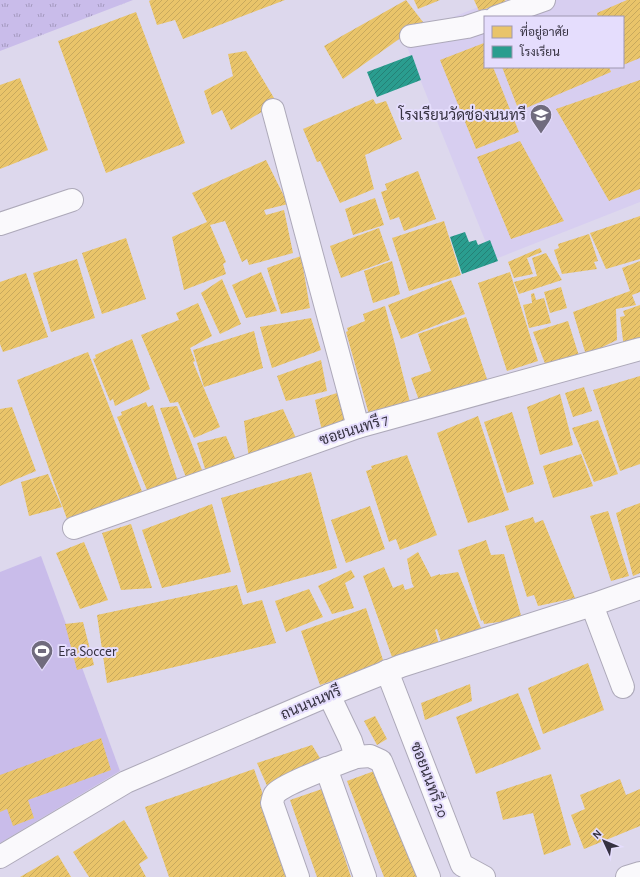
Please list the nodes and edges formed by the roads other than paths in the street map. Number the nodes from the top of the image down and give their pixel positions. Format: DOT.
graph roads {
  1 [pos="544,0"];
  2 [pos="499,16"];
  3 [pos="484,21"];
  4 [pos="411,36"];
  5 [pos="273,110"];
  6 [pos="72,200"];
  7 [pos="0,224"];
  8 [pos="640,349"];
  9 [pos="358,427"];
  10 [pos="74,528"];
  11 [pos="640,588"];
  12 [pos="592,606"];
  13 [pos="387,671"];
  14 [pos="623,687"];
  15 [pos="329,695"];
  16 [pos="356,757"];
  17 [pos="326,768"];
  18 [pos="0,857"];
  19 [pos="640,873"];
  20 [pos="298,877"];
  21 [pos="366,877"];
  22 [pos="429,877"];
  23 [pos="484,877"];
  24 [pos="627,877"];
  1 -- 2 [label="street"];
  3 -- 4 [label="street"];
  5 -- 9 [label="street"];
  6 -- 7 [label="street"];
  8 -- 9 [label="street, ซอยนนทรี 7"];
  9 -- 10 [label="street, ซอยนนทรี 7"];
  11 -- 12 [label="street, ถนนนนทรี"];
  12 -- 13 [label="street, ถนนนนทรี"];
  12 -- 14 [label="street"];
  13 -- 15 [label="street, ถนนนนทรี"];
  13 -- 23 [label="street, ซอยนนทรี 20"];
  15 -- 16 [label="street"];
  15 -- 18 [label="street, ถนนนนทรี"];
  16 -- 17 [label="street"];
  16 -- 22 [label="street"];
  17 -- 20 [label="street"];
  17 -- 21 [label="street"];
  19 -- 24 [label="street"];
}
